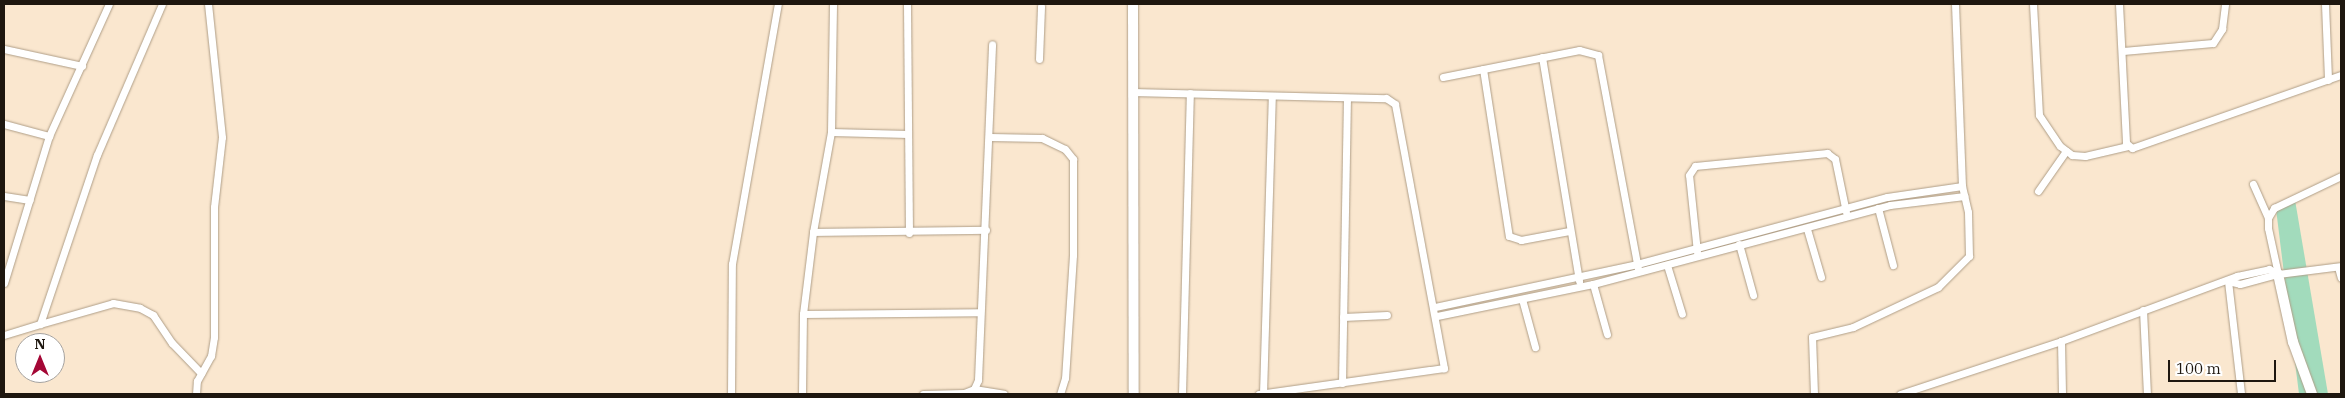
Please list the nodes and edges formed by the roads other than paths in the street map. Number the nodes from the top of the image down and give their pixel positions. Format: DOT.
graph roads {
  1 [pos="109,4"];
  2 [pos="162,4"];
  3 [pos="208,4"];
  4 [pos="778,4"];
  5 [pos="832,4"];
  6 [pos="907,4"];
  7 [pos="1041,4"];
  8 [pos="1134,4"];
  9 [pos="1955,4"];
  10 [pos="2032,4"];
  11 [pos="2119,4"];
  12 [pos="2224,4"];
  13 [pos="2325,4"];
  14 [pos="992,44"];
  15 [pos="4,49"];
  16 [pos="2123,51"];
  17 [pos="1542,57"];
  18 [pos="1039,59"];
  19 [pos="82,66"];
  20 [pos="1483,69"];
  21 [pos="2341,75"];
  22 [pos="1443,77"];
  23 [pos="2328,80"];
  24 [pos="1132,92"];
  25 [pos="1190,93"];
  26 [pos="1272,97"];
  27 [pos="1347,98"];
  28 [pos="4,124"];
  29 [pos="831,132"];
  30 [pos="908,134"];
  31 [pos="49,136"];
  32 [pos="990,137"];
  33 [pos="2128,146"];
  34 [pos="2066,151"];
  35 [pos="2341,176"];
  36 [pos="2253,184"];
  37 [pos="1962,186"];
  38 [pos="2038,191"];
  39 [pos="4,196"];
  40 [pos="1964,196"];
  41 [pos="30,200"];
  42 [pos="1845,208"];
  43 [pos="1878,208"];
  44 [pos="1847,217"];
  45 [pos="2268,218"];
  46 [pos="1807,229"];
  47 [pos="986,230"];
  48 [pos="1569,230"];
  49 [pos="813,232"];
  50 [pos="909,233"];
  51 [pos="1738,239"];
  52 [pos="1740,247"];
  53 [pos="1697,249"];
  54 [pos="1698,258"];
  55 [pos="1667,265"];
  56 [pos="1893,265"];
  57 [pos="6,267"];
  58 [pos="2340,267"];
  59 [pos="1638,268"];
  60 [pos="2278,274"];
  61 [pos="1821,277"];
  62 [pos="1579,278"];
  63 [pos="2341,278"];
  64 [pos="2228,281"];
  65 [pos="4,283"];
  66 [pos="1593,284"];
  67 [pos="1580,286"];
  68 [pos="1753,295"];
  69 [pos="1522,298"];
  70 [pos="1435,308"];
  71 [pos="2143,310"];
  72 [pos="980,312"];
  73 [pos="803,314"];
  74 [pos="1682,314"];
  75 [pos="1387,315"];
  76 [pos="1437,316"];
  77 [pos="1343,317"];
  78 [pos="40,324"];
  79 [pos="1606,334"];
  80 [pos="4,335"];
  81 [pos="2062,341"];
  82 [pos="1536,347"];
  83 [pos="201,372"];
  84 [pos="1342,383"];
  85 [pos="974,390"];
  86 [pos="196,394"];
  87 [pos="731,394"];
  88 [pos="802,394"];
  89 [pos="923,394"];
  90 [pos="1004,394"];
  91 [pos="1060,394"];
  92 [pos="1134,394"];
  93 [pos="1182,394"];
  94 [pos="1259,394"];
  95 [pos="1263,394"];
  96 [pos="1814,394"];
  97 [pos="1900,394"];
  98 [pos="2062,394"];
  99 [pos="2147,394"];
  100 [pos="2241,394"];
  101 [pos="2312,394"];
  1 -- 19 [label="street"];
  2 -- 78 [label="street"];
  3 -- 83 [label="street"];
  4 -- 87 [label="street"];
  5 -- 29 [label="street"];
  6 -- 30 [label="street"];
  7 -- 18 [label="street"];
  8 -- 24 [label="street"];
  9 -- 37 [label="street"];
  10 -- 34 [label="street"];
  11 -- 16 [label="street"];
  12 -- 16 [label="street"];
  13 -- 23 [label="street"];
  14 -- 32 [label="street"];
  15 -- 19 [label="street"];
  16 -- 33 [label="street"];
  17 -- 20 [label="street"];
  17 -- 48 [label="street"];
  17 -- 59 [label="street"];
  19 -- 31 [label="street"];
  20 -- 22 [label="street"];
  20 -- 48 [label="street"];
  21 -- 23 [label="street"];
  23 -- 33 [label="street"];
  24 -- 25 [label="street"];
  24 -- 92 [label="street"];
  25 -- 26 [label="street"];
  25 -- 93 [label="street"];
  26 -- 27 [label="street"];
  26 -- 95 [label="street"];
  27 -- 70 [label="street"];
  27 -- 77 [label="street"];
  28 -- 31 [label="street"];
  29 -- 30 [label="street"];
  29 -- 49 [label="street"];
  30 -- 50 [label="street"];
  31 -- 41 [label="street"];
  32 -- 47 [label="street"];
  32 -- 91 [label="street"];
  33 -- 34 [label="street"];
  34 -- 38 [label="street"];
  35 -- 45 [label="street"];
  36 -- 45 [label="street"];
  37 -- 40 [label="street"];
  37 -- 42 [label="street"];
  39 -- 41 [label="street"];
  40 -- 43 [label="street"];
  40 -- 96 [label="street"];
  41 -- 57 [label="street"];
  42 -- 44 [label="street"];
  42 -- 51 [label="street"];
  42 -- 53 [label="street"];
  43 -- 44 [label="street"];
  43 -- 56 [label="street"];
  44 -- 46 [label="street"];
  45 -- 60 [label="street"];
  46 -- 52 [label="street"];
  46 -- 61 [label="street"];
  47 -- 50 [label="street"];
  47 -- 72 [label="street"];
  48 -- 62 [label="street"];
  49 -- 50 [label="street"];
  49 -- 73 [label="street"];
  51 -- 52 [label="street"];
  51 -- 53 [label="street"];
  52 -- 54 [label="street"];
  52 -- 68 [label="street"];
  53 -- 54 [label="street"];
  53 -- 59 [label="street"];
  54 -- 55 [label="street"];
  55 -- 59 [label="street"];
  55 -- 74 [label="street"];
  57 -- 65 [label="street"];
  58 -- 60 [label="street"];
  58 -- 63 [label="street"];
  59 -- 62 [label="street"];
  59 -- 66 [label="street"];
  60 -- 64 [label="street"];
  60 -- 101 [label="street"];
  62 -- 67 [label="street"];
  62 -- 70 [label="street"];
  64 -- 71 [label="street"];
  64 -- 100 [label="street"];
  66 -- 67 [label="street"];
  66 -- 79 [label="street"];
  67 -- 69 [label="street"];
  69 -- 76 [label="street"];
  69 -- 82 [label="street"];
  70 -- 76 [label="street"];
  71 -- 81 [label="street"];
  71 -- 99 [label="street"];
  72 -- 73 [label="street"];
  72 -- 85 [label="street"];
  73 -- 88 [label="street"];
  75 -- 77 [label="street"];
  76 -- 84 [label="street"];
  77 -- 84 [label="street"];
  78 -- 80 [label="street"];
  78 -- 83 [label="street"];
  81 -- 97 [label="street"];
  81 -- 98 [label="street"];
  83 -- 86 [label="street"];
  84 -- 95 [label="street"];
  85 -- 89 [label="street"];
  85 -- 90 [label="street"];
  94 -- 95 [label="street"];
}
